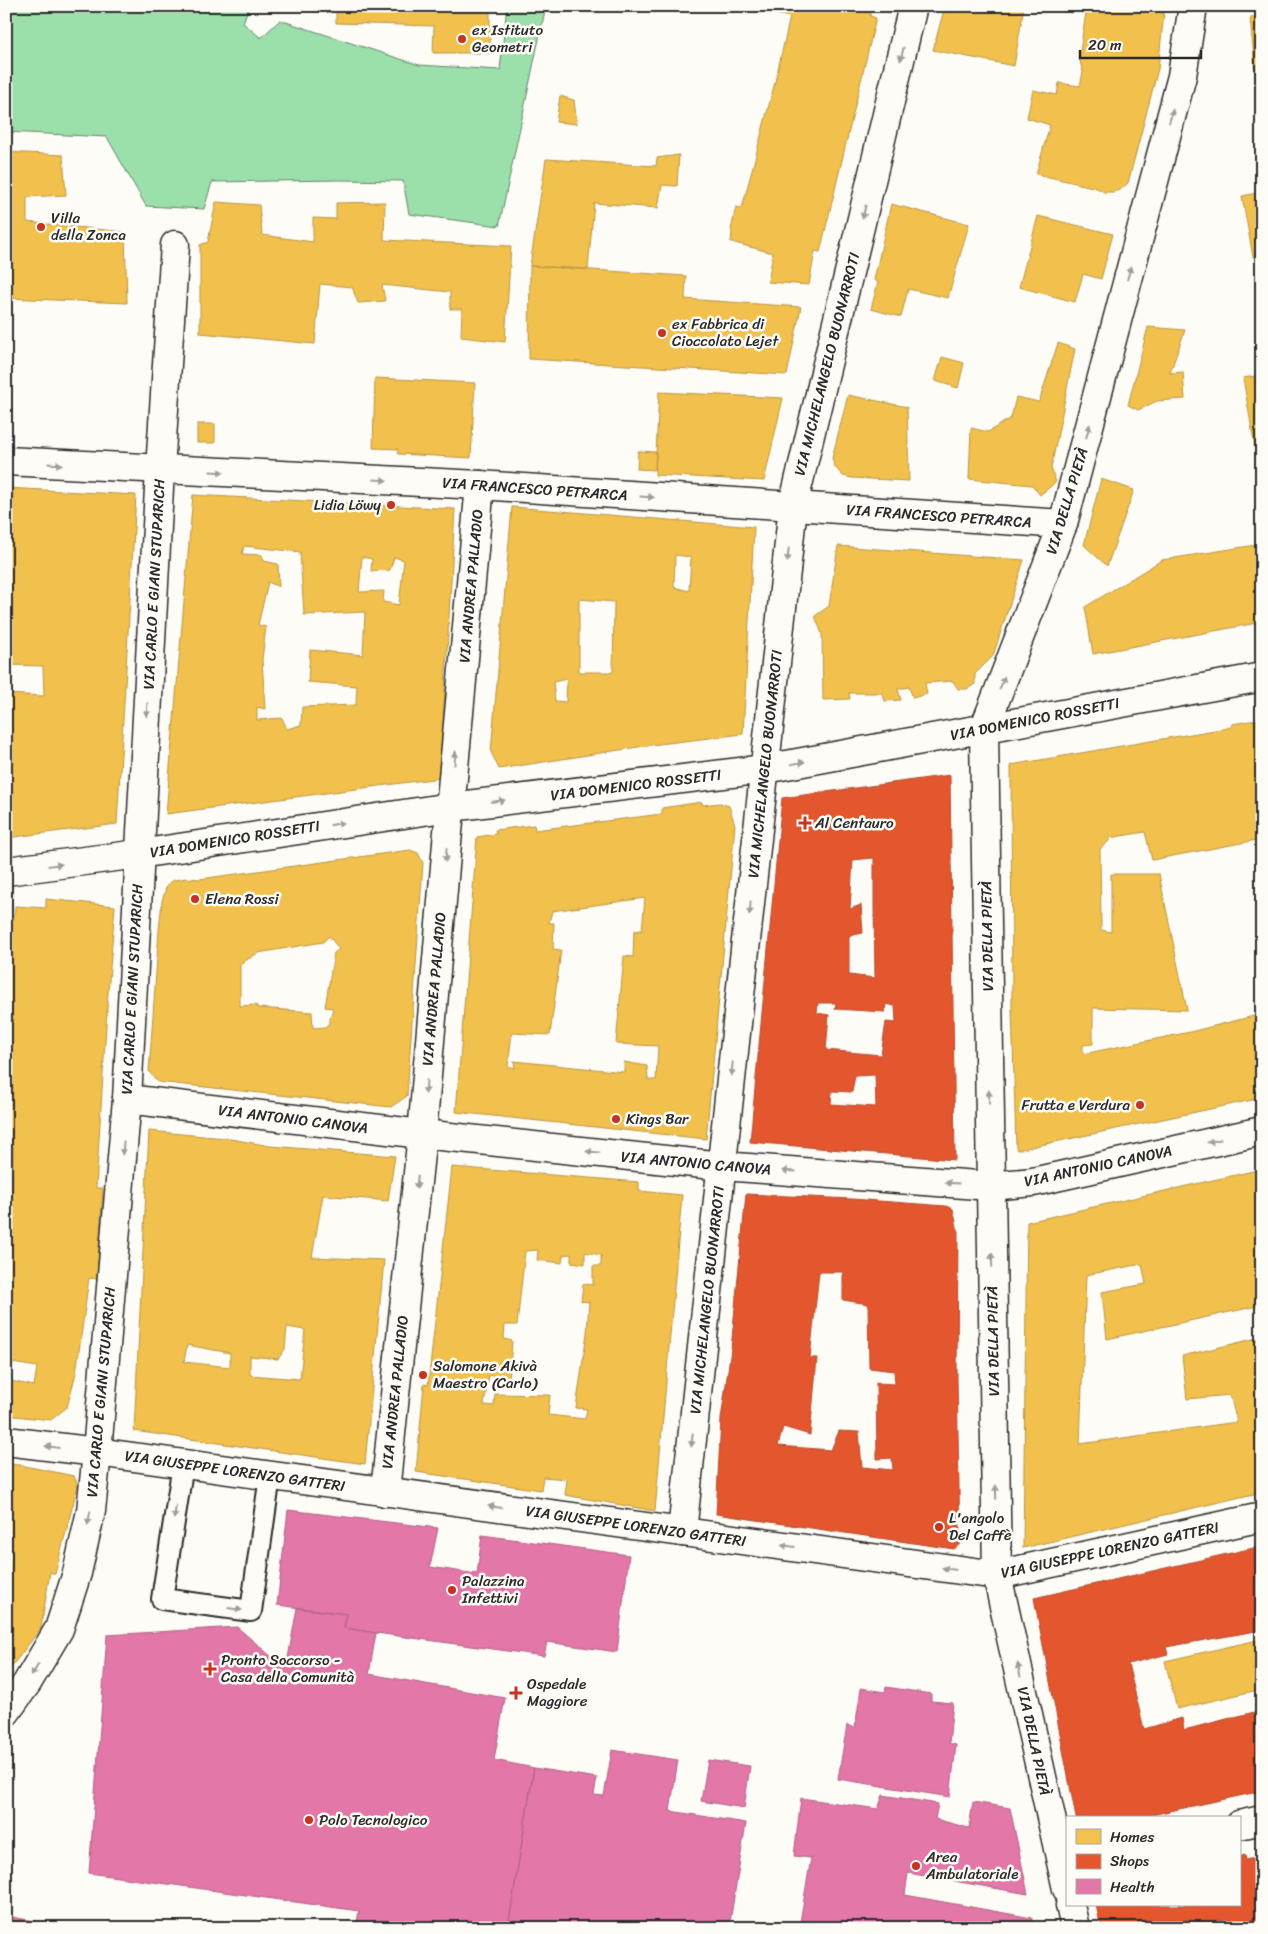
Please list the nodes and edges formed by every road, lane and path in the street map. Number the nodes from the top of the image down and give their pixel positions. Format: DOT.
graph roads {
  1 [pos="913,6"];
  2 [pos="1193,6"];
  3 [pos="175,245"];
  4 [pos="6,461"];
  5 [pos="160,469"];
  6 [pos="480,485"];
  7 [pos="793,506"];
  8 [pos="1063,524"];
  9 [pos="1262,677"];
  10 [pos="984,729"];
  11 [pos="765,769"];
  12 [pos="450,807"];
  13 [pos="139,854"];
  14 [pos="6,871"];
  15 [pos="127,1099"];
  16 [pos="1262,1131"];
  17 [pos="422,1134"];
  18 [pos="722,1166"];
  19 [pos="991,1186"];
  20 [pos="6,1441"];
  21 [pos="97,1452"];
  22 [pos="183,1464"];
  23 [pos="270,1476"];
  24 [pos="385,1492"];
  25 [pos="1262,1517"];
  26 [pos="682,1532"];
  27 [pos="997,1575"];
  28 [pos="6,1712"];
  29 [pos="1262,1820"];
  30 [pos="1240,1825"];
  31 [pos="1064,1861"];
  32 [pos="1066,1880"];
  33 [pos="1070,1906"];
  34 [pos="1075,1928"];
  1 -- 7 [label="street, VIA MICHELANGELO BUONARROTI, one-way"];
  8 -- 2 [label="street, VIA DELLA PIETÀ, one-way"];
  3 -- 5 [label="street, VIA CARLO E GIANI STUPARICH"];
  4 -- 5 [label="street, VIA FRANCESCO PETRARCA, one-way"];
  5 -- 6 [label="street, VIA FRANCESCO PETRARCA, one-way"];
  5 -- 13 [label="street, VIA CARLO E GIANI STUPARICH, one-way"];
  6 -- 7 [label="street, VIA FRANCESCO PETRARCA, one-way"];
  12 -- 6 [label="street, VIA ANDREA PALLADIO, one-way"];
  7 -- 8 [label="street, VIA FRANCESCO PETRARCA"];
  7 -- 11 [label="street, VIA MICHELANGELO BUONARROTI, one-way"];
  10 -- 8 [label="street, VIA DELLA PIETÀ, one-way"];
  9 -- 10 [label="street, VIA DOMENICO ROSSETTI"];
  11 -- 10 [label="street, VIA DOMENICO ROSSETTI, one-way"];
  19 -- 10 [label="street, VIA DELLA PIETÀ, one-way"];
  12 -- 11 [label="street, VIA DOMENICO ROSSETTI, one-way"];
  11 -- 18 [label="street, VIA MICHELANGELO BUONARROTI, one-way"];
  13 -- 12 [label="street, VIA DOMENICO ROSSETTI, one-way"];
  12 -- 17 [label="street, VIA ANDREA PALLADIO, one-way"];
  14 -- 13 [label="street, VIA DOMENICO ROSSETTI, one-way"];
  13 -- 15 [label="street, VIA CARLO E GIANI STUPARICH"];
  15 -- 17 [label="street, VIA ANTONIO CANOVA"];
  15 -- 21 [label="street, VIA CARLO E GIANI STUPARICH, one-way"];
  16 -- 19 [label="street, VIA ANTONIO CANOVA, one-way"];
  18 -- 17 [label="street, VIA ANTONIO CANOVA, one-way"];
  17 -- 24 [label="street, VIA ANDREA PALLADIO, one-way"];
  19 -- 18 [label="street, VIA ANTONIO CANOVA, one-way"];
  18 -- 26 [label="street, VIA MICHELANGELO BUONARROTI, one-way"];
  27 -- 19 [label="street, VIA DELLA PIETÀ, one-way"];
  21 -- 20 [label="street, VIA GIUSEPPE LORENZO GATTERI, one-way"];
  21 -- 22 [label="street, VIA GIUSEPPE LORENZO GATTERI"];
  21 -- 28 [label="street, VIA CARLO E GIANI STUPARICH, one-way"];
  22 -- 23 [label="street, VIA GIUSEPPE LORENZO GATTERI"];
  22 -- 23 [label="lane, one-way"];
  23 -- 24 [label="street, VIA GIUSEPPE LORENZO GATTERI"];
  26 -- 24 [label="street, VIA GIUSEPPE LORENZO GATTERI, one-way"];
  25 -- 27 [label="street, VIA GIUSEPPE LORENZO GATTERI"];
  27 -- 26 [label="street, VIA GIUSEPPE LORENZO GATTERI, one-way"];
  31 -- 27 [label="street, VIA DELLA PIETÀ, one-way"];
  29 -- 30 [label="street"];
  31 -- 32 [label="street, VIA DELLA PIETÀ"];
  33 -- 34 [label="street"];
}
